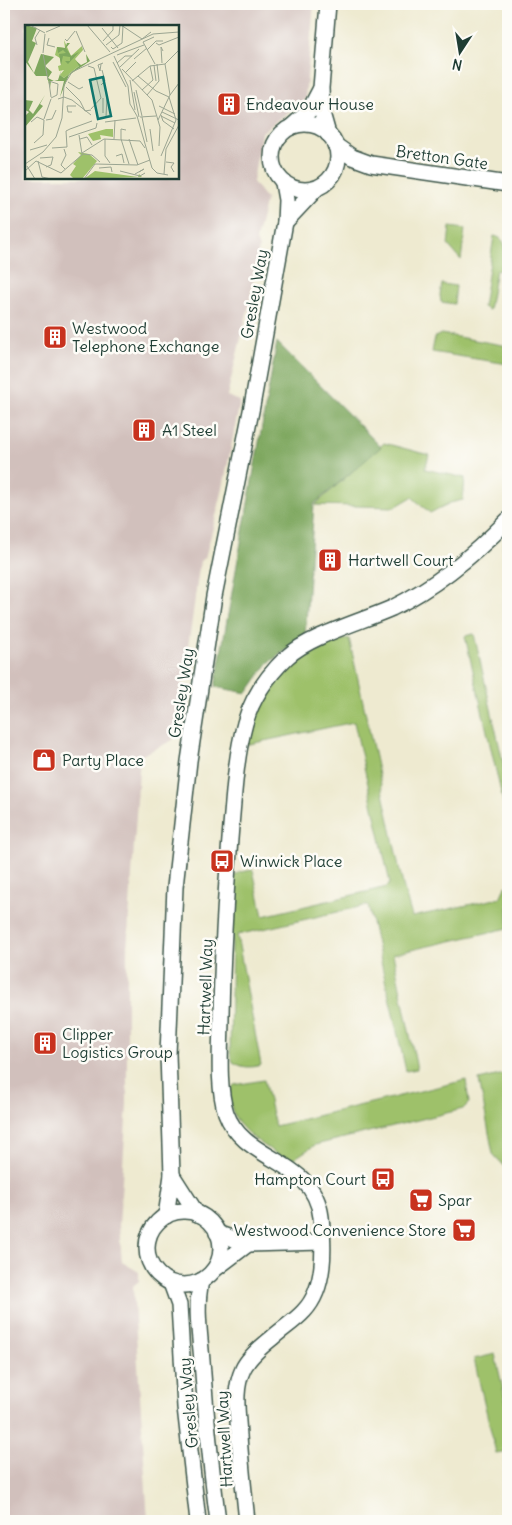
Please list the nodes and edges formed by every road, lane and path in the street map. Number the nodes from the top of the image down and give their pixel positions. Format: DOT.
graph roads {
  1 [pos="328,4"];
  2 [pos="321,88"];
  3 [pos="291,127"];
  4 [pos="332,140"];
  5 [pos="371,164"];
  6 [pos="283,183"];
  7 [pos="508,184"];
  8 [pos="322,185"];
  9 [pos="285,222"];
  10 [pos="508,520"];
  11 [pos="172,1175"];
  12 [pos="197,1214"];
  13 [pos="166,1216"];
  14 [pos="217,1233"];
  15 [pos="322,1242"];
  16 [pos="248,1244"];
  17 [pos="213,1271"];
  18 [pos="201,1281"];
  19 [pos="171,1283"];
  20 [pos="198,1521"];
  21 [pos="218,1521"];
  22 [pos="247,1521"];
  1 -- 2 [label="street"];
  2 -- 3 [label="street"];
  2 -- 4 [label="street"];
  3 -- 4 [label="street"];
  3 -- 6 [label="street"];
  4 -- 5 [label="street, Bretton Gate"];
  4 -- 8 [label="street"];
  5 -- 7 [label="street, Bretton Gate"];
  5 -- 8 [label="street, Bretton Gate"];
  6 -- 8 [label="street"];
  6 -- 9 [label="street, Gresley Way"];
  8 -- 9 [label="street"];
  9 -- 11 [label="street, Gresley Way"];
  10 -- 15 [label="street, Hartwell Way"];
  11 -- 12 [label="street"];
  11 -- 13 [label="street, Gresley Way"];
  12 -- 13 [label="street"];
  12 -- 14 [label="street"];
  13 -- 19 [label="street"];
  14 -- 16 [label="street"];
  14 -- 17 [label="street"];
  15 -- 16 [label="street"];
  15 -- 22 [label="street, Hartwell Way"];
  16 -- 17 [label="street"];
  17 -- 18 [label="street"];
  18 -- 19 [label="street"];
  18 -- 21 [label="street, Gresley Way"];
  19 -- 20 [label="street, Gresley Way"];
}
